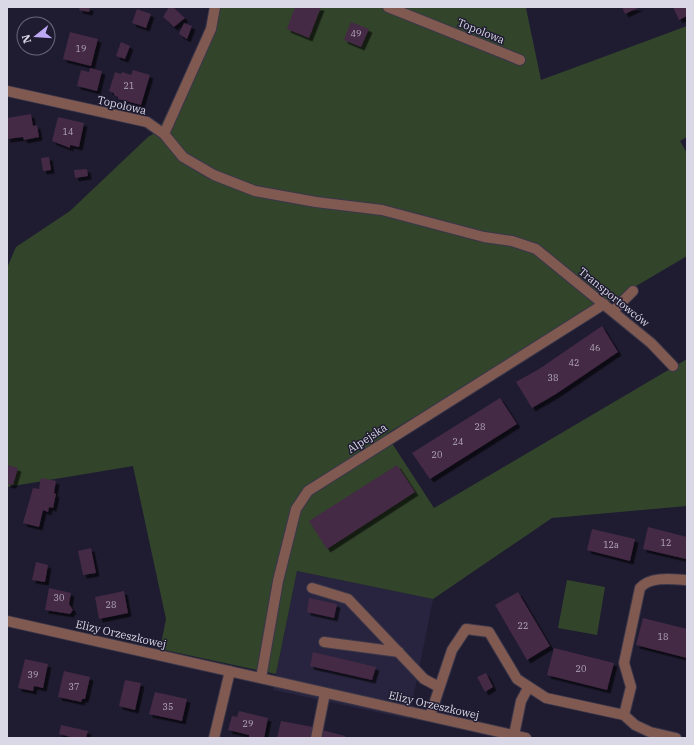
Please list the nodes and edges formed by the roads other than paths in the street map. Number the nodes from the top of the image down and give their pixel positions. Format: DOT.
graph roads {
  1 [pos="215,7"];
  2 [pos="388,7"];
  3 [pos="520,60"];
  4 [pos="7,91"];
  5 [pos="164,134"];
  6 [pos="536,249"];
  7 [pos="633,291"];
  8 [pos="604,304"];
  9 [pos="613,311"];
  10 [pos="673,366"];
  11 [pos="687,580"];
  12 [pos="312,588"];
  13 [pos="7,621"];
  14 [pos="324,642"];
  15 [pos="399,652"];
  16 [pos="230,671"];
  17 [pos="261,678"];
  18 [pos="439,687"];
  19 [pos="528,688"];
  20 [pos="325,693"];
  21 [pos="624,715"];
  22 [pos="430,716"];
  23 [pos="496,735"];
  24 [pos="514,735"];
  25 [pos="214,738"];
  26 [pos="316,738"];
  27 [pos="526,738"];
  28 [pos="676,738"];
  1 -- 5 [label="street"];
  2 -- 3 [label="street, Topolowa"];
  4 -- 5 [label="street, Topolowa"];
  5 -- 6 [label="street, Topolowa"];
  6 -- 8 [label="street, Transportowców"];
  7 -- 9 [label="street"];
  8 -- 9 [label="street, Transportowców"];
  8 -- 17 [label="street, Alpejska"];
  9 -- 10 [label="street, Transportowców"];
  11 -- 21 [label="street"];
  12 -- 15 [label="street"];
  13 -- 16 [label="street, Elizy Orzeszkowej"];
  14 -- 15 [label="street"];
  15 -- 18 [label="street"];
  16 -- 17 [label="street, Elizy Orzeszkowej"];
  16 -- 25 [label="street"];
  17 -- 20 [label="street, Elizy Orzeszkowej"];
  18 -- 19 [label="street"];
  18 -- 22 [label="street"];
  19 -- 21 [label="street"];
  19 -- 24 [label="street"];
  20 -- 22 [label="street, Elizy Orzeszkowej"];
  20 -- 26 [label="street"];
  21 -- 28 [label="street"];
  22 -- 23 [label="street, Elizy Orzeszkowej"];
  23 -- 24 [label="street, Elizy Orzeszkowej"];
  24 -- 27 [label="street, Elizy Orzeszkowej"];
}
